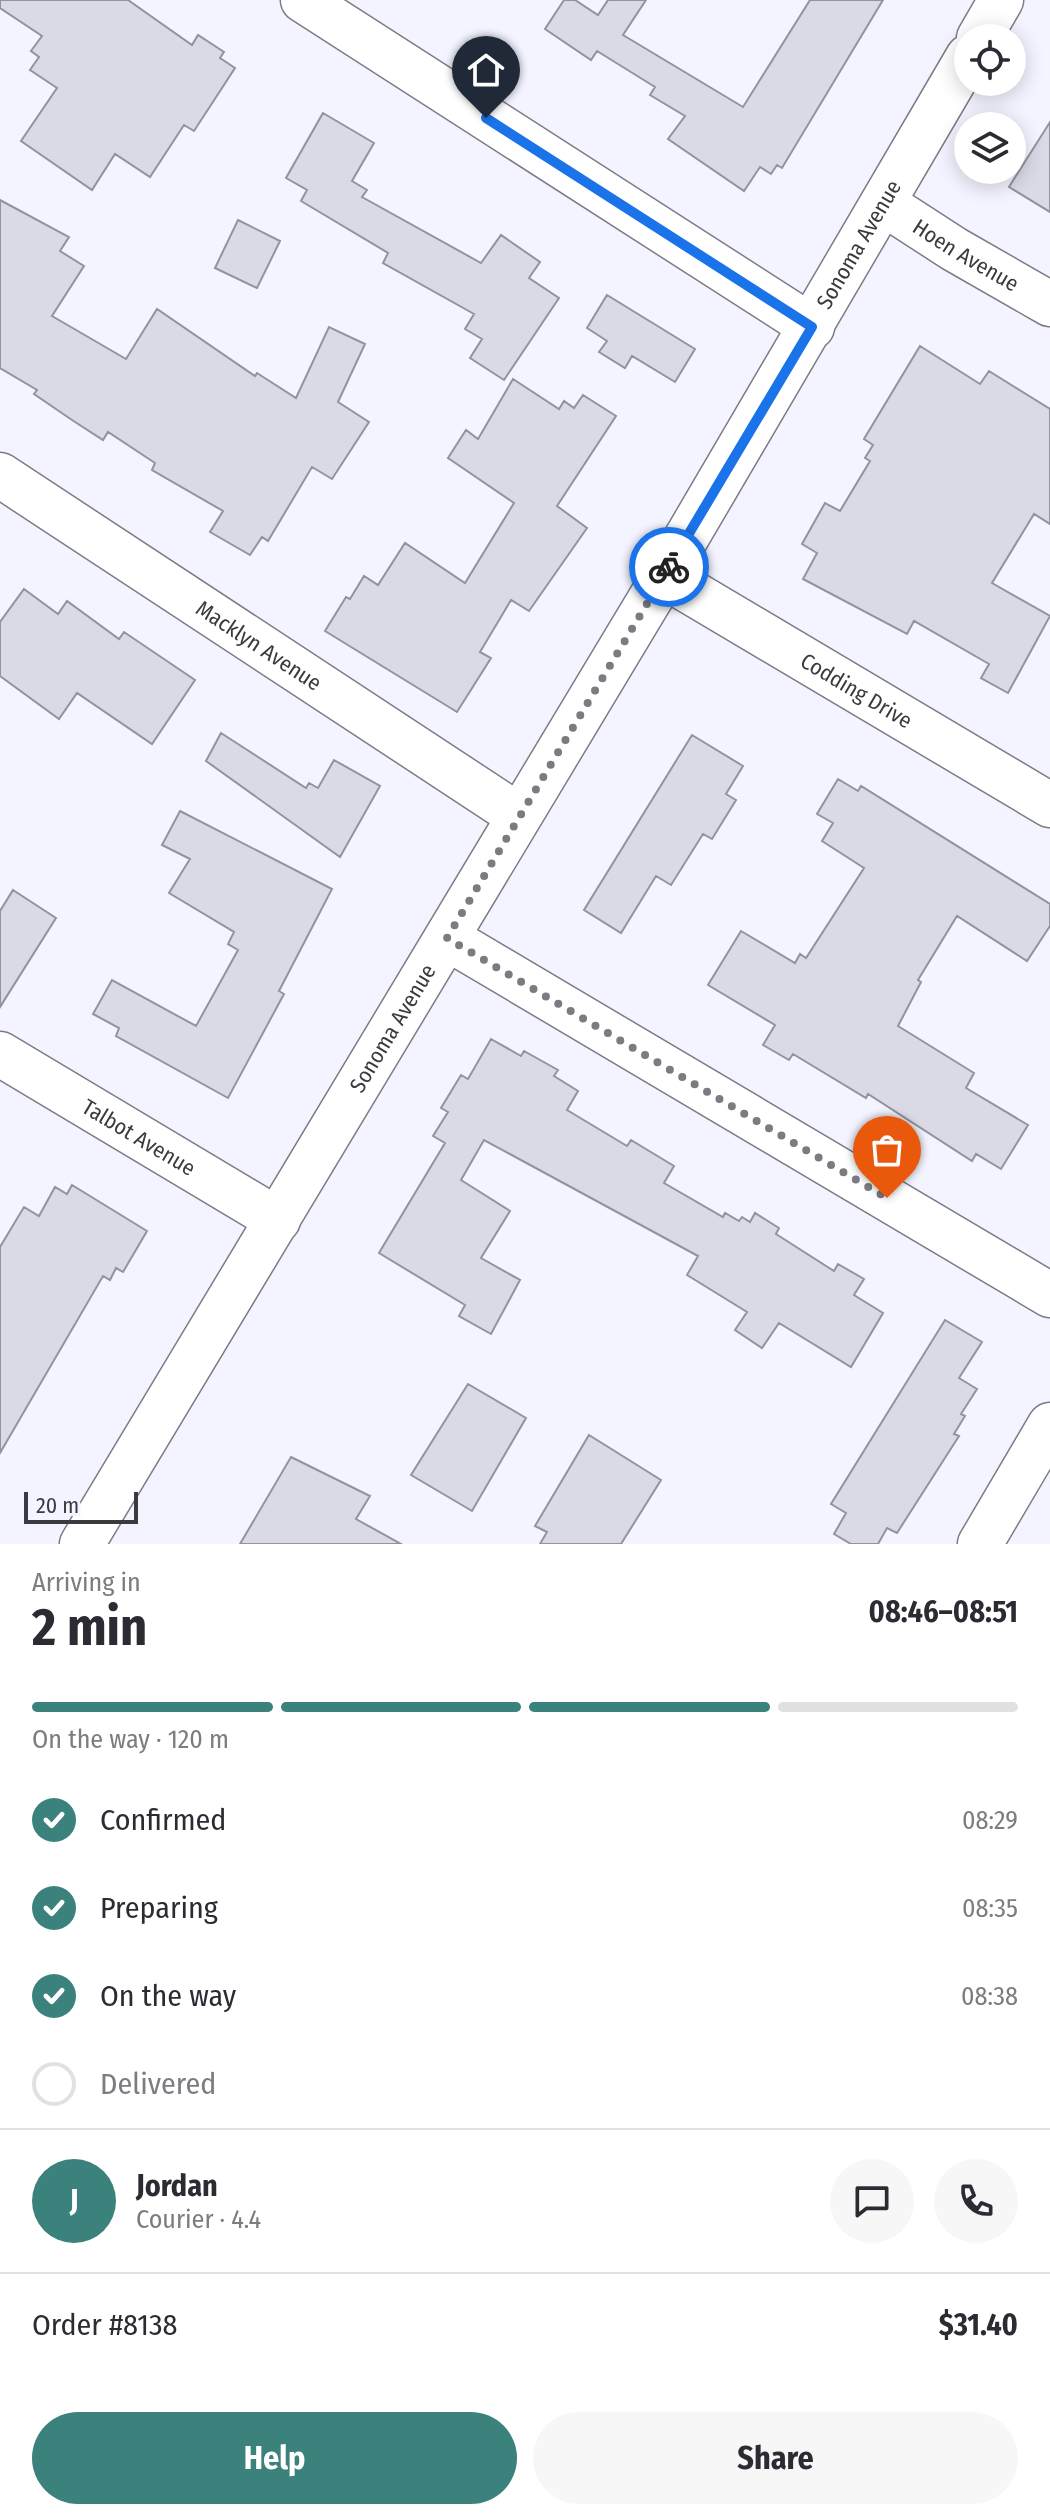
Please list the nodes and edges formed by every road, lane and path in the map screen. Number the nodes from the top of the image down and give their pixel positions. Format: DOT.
graph roads {
  1 [pos="303,0"];
  2 [pos="1001,0"];
  3 [pos="987,24"];
  4 [pos="954,81"];
  5 [pos="883,203"];
  6 [pos="1050,304"];
  7 [pos="812,327"];
  8 [pos="0,475"];
  9 [pos="664,576"];
  10 [pos="1050,805"];
  11 [pos="519,816"];
  12 [pos="447,938"];
  13 [pos="0,1054"];
  14 [pos="278,1220"];
  15 [pos="1050,1295"];
  16 [pos="1050,1425"];
  17 [pos="82,1544"];
  18 [pos="980,1544"];
  1 -- 7 [label="street"];
  2 -- 3 [label="street"];
  4 -- 5 [label="street, Sonoma Avenue"];
  5 -- 6 [label="street, Hoen Avenue"];
  5 -- 7 [label="street, Sonoma Avenue"];
  7 -- 9 [label="street, Sonoma Avenue"];
  8 -- 11 [label="street, Macklyn Avenue"];
  9 -- 10 [label="street, Codding Drive"];
  9 -- 11 [label="street, Sonoma Avenue"];
  11 -- 12 [label="street, Sonoma Avenue"];
  12 -- 14 [label="street, Sonoma Avenue"];
  12 -- 15 [label="street"];
  13 -- 14 [label="street, Talbot Avenue"];
  14 -- 17 [label="street, Sonoma Avenue"];
  16 -- 18 [label="street"];
}
